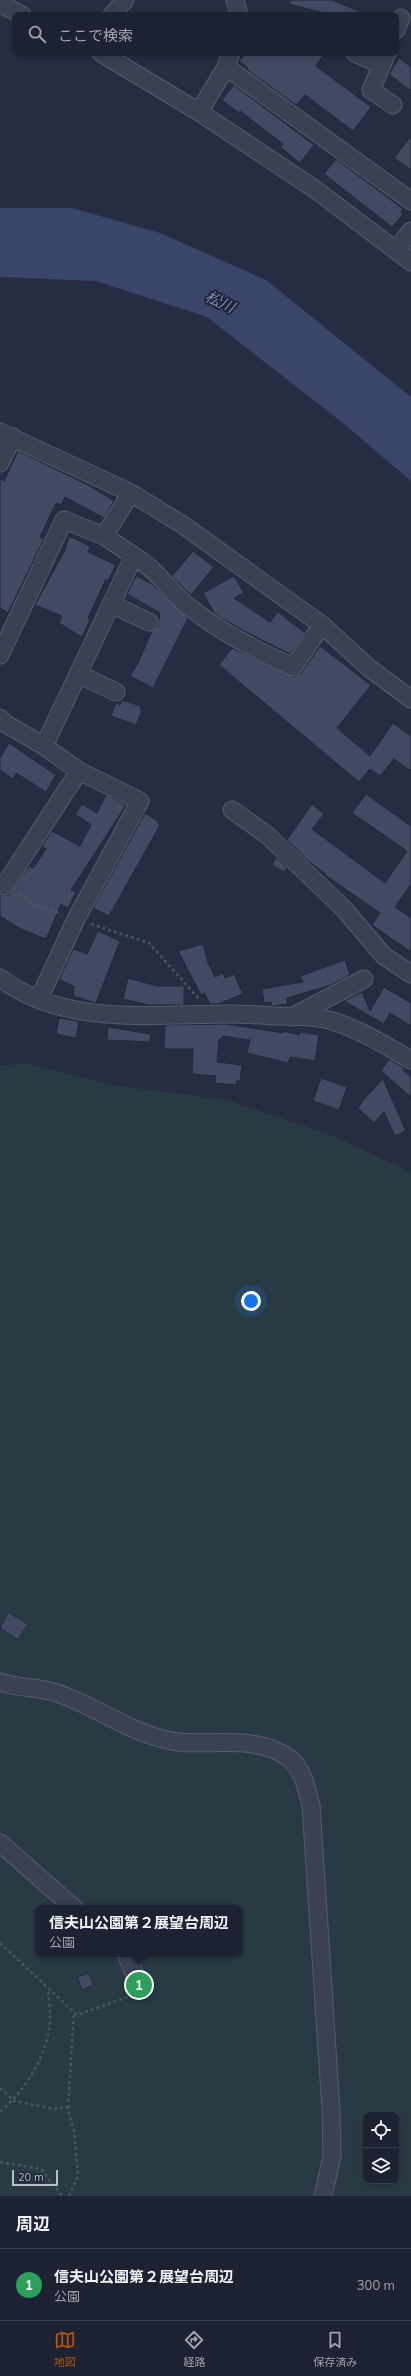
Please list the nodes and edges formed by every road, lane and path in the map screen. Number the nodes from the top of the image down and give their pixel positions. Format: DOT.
graph roads {
  1 [pos="125,0"];
  2 [pos="235,0"];
  3 [pos="0,4"];
  4 [pos="16,12"];
  5 [pos="115,12"];
  6 [pos="238,12"];
  7 [pos="107,56"];
  8 [pos="370,56"];
  9 [pos="384,59"];
  10 [pos="229,60"];
  11 [pos="393,105"];
  12 [pos="199,112"];
  13 [pos="411,201"];
  14 [pos="411,230"];
  15 [pos="396,250"];
  16 [pos="411,262"];
  17 [pos="7,435"];
  18 [pos="0,463"];
  19 [pos="131,493"];
  20 [pos="104,536"];
  21 [pos="134,556"];
  22 [pos="112,604"];
  23 [pos="149,622"];
  24 [pos="322,625"];
  25 [pos="0,655"];
  26 [pos="78,674"];
  27 [pos="116,692"];
  28 [pos="411,699"];
  29 [pos="2,725"];
  30 [pos="44,746"];
  31 [pos="79,771"];
  32 [pos="232,810"];
  33 [pos="4,886"];
  34 [pos="76,919"];
  35 [pos="411,974"];
  36 [pos="0,978"];
  37 [pos="364,979"];
  38 [pos="39,999"];
  39 [pos="211,1015"];
  40 [pos="292,1017"];
  41 [pos="411,1060"];
  42 [pos="2,1685"];
  43 [pos="0,1843"];
  44 [pos="71,1905"];
  45 [pos="0,1943"];
  46 [pos="127,1957"];
  47 [pos="135,1975"];
  48 [pos="48,1989"];
  49 [pos="74,2011"];
  50 [pos="0,2088"];
  51 [pos="14,2101"];
  52 [pos="68,2109"];
  53 [pos="0,2112"];
  54 [pos="0,2162"];
  55 [pos="62,2196"];
  56 [pos="69,2196"];
  57 [pos="323,2196"];
  1 -- 5 [label="street"];
  2 -- 6 [label="street"];
  3 -- 4 [label="street"];
  7 -- 12 [label="street"];
  8 -- 9 [label="street"];
  9 -- 11 [label="street"];
  10 -- 12 [label="street"];
  10 -- 13 [label="street"];
  12 -- 15 [label="street"];
  14 -- 15 [label="street"];
  15 -- 16 [label="street"];
  17 -- 18 [label="street"];
  17 -- 19 [label="street"];
  19 -- 20 [label="street"];
  19 -- 24 [label="street"];
  20 -- 21 [label="street"];
  20 -- 25 [label="street"];
  21 -- 22 [label="street"];
  21 -- 24 [label="street"];
  22 -- 23 [label="street"];
  22 -- 26 [label="street"];
  24 -- 28 [label="street"];
  26 -- 27 [label="street"];
  26 -- 30 [label="street"];
  29 -- 30 [label="street"];
  30 -- 31 [label="street"];
  31 -- 33 [label="street"];
  31 -- 34 [label="street"];
  32 -- 35 [label="street"];
  33 -- 34 [label="path"];
  34 -- 38 [label="street"];
  34 -- 39 [label="path"];
  36 -- 38 [label="street"];
  37 -- 40 [label="street"];
  38 -- 39 [label="street"];
  39 -- 40 [label="street"];
  40 -- 41 [label="street"];
  42 -- 57 [label="street"];
  43 -- 44 [label="street"];
  45 -- 48 [label="path"];
  46 -- 47 [label="street"];
  47 -- 49 [label="path"];
  48 -- 49 [label="path"];
  48 -- 51 [label="path"];
  49 -- 52 [label="path"];
  50 -- 51 [label="path"];
  51 -- 52 [label="path"];
  51 -- 53 [label="path"];
  52 -- 56 [label="path"];
  54 -- 55 [label="path"];
}
